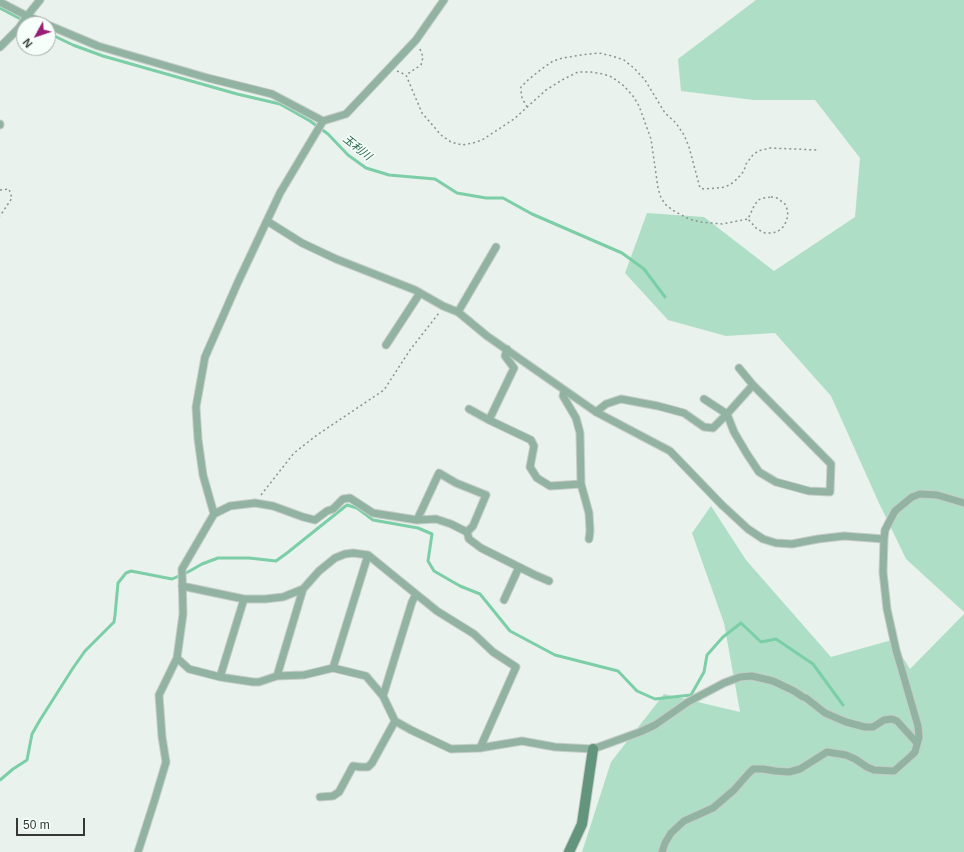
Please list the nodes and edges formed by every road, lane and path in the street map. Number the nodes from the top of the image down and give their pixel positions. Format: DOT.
graph roads {
  1 [pos="40,0"];
  2 [pos="444,0"];
  3 [pos="0,2"];
  4 [pos="27,16"];
  5 [pos="56,28"];
  6 [pos="16,32"];
  7 [pos="416,40"];
  8 [pos="0,47"];
  9 [pos="527,107"];
  10 [pos="323,121"];
  11 [pos="818,150"];
  12 [pos="0,190"];
  13 [pos="0,216"];
  14 [pos="748,219"];
  15 [pos="267,221"];
  16 [pos="496,247"];
  17 [pos="420,293"];
  18 [pos="443,306"];
  19 [pos="458,312"];
  20 [pos="386,345"];
  21 [pos="507,349"];
  22 [pos="739,368"];
  23 [pos="753,384"];
  24 [pos="564,391"];
  25 [pos="704,400"];
  26 [pos="468,409"];
  27 [pos="596,412"];
  28 [pos="727,414"];
  29 [pos="489,420"];
  30 [pos="581,484"];
  31 [pos="255,503"];
  32 [pos="964,503"];
  33 [pos="214,514"];
  34 [pos="417,520"];
  35 [pos="467,532"];
  36 [pos="590,539"];
  37 [pos="884,539"];
  38 [pos="368,555"];
  39 [pos="520,567"];
  40 [pos="549,581"];
  41 [pos="182,586"];
  42 [pos="303,589"];
  43 [pos="416,594"];
  44 [pos="244,599"];
  45 [pos="504,600"];
  46 [pos="177,658"];
  47 [pos="333,668"];
  48 [pos="277,676"];
  49 [pos="220,677"];
  50 [pos="383,696"];
  51 [pos="395,720"];
  52 [pos="917,743"];
  53 [pos="480,748"];
  54 [pos="593,749"];
  55 [pos="320,797"];
  56 [pos="138,852"];
  57 [pos="569,852"];
  58 [pos="662,852"];
  1 -- 4 [label="street"];
  2 -- 7 [label="street"];
  3 -- 4 [label="street"];
  5 -- 10 [label="street"];
  6 -- 8 [label="street"];
  7 -- 9 [label="path"];
  7 -- 10 [label="street"];
  9 -- 11 [label="path"];
  9 -- 14 [label="path"];
  10 -- 15 [label="street"];
  12 -- 13 [label="path"];
  14 -- 14 [label="path"];
  15 -- 17 [label="street"];
  15 -- 33 [label="street"];
  16 -- 19 [label="street"];
  17 -- 18 [label="street"];
  17 -- 20 [label="street"];
  18 -- 19 [label="street"];
  18 -- 31 [label="path"];
  19 -- 21 [label="street"];
  21 -- 24 [label="street"];
  21 -- 29 [label="street"];
  22 -- 23 [label="street"];
  23 -- 28 [label="street"];
  23 -- 28 [label="street"];
  24 -- 27 [label="street"];
  24 -- 30 [label="street"];
  25 -- 28 [label="street"];
  26 -- 29 [label="street"];
  27 -- 28 [label="street"];
  27 -- 37 [label="street"];
  29 -- 30 [label="street"];
  30 -- 36 [label="street"];
  31 -- 33 [label="street"];
  31 -- 34 [label="street"];
  32 -- 37 [label="street"];
  33 -- 41 [label="street"];
  34 -- 35 [label="street"];
  34 -- 35 [label="street"];
  35 -- 39 [label="street"];
  37 -- 52 [label="street"];
  38 -- 42 [label="street"];
  38 -- 43 [label="street"];
  38 -- 47 [label="street"];
  39 -- 40 [label="street"];
  39 -- 45 [label="street"];
  41 -- 44 [label="street"];
  41 -- 46 [label="street"];
  42 -- 44 [label="street"];
  42 -- 48 [label="street"];
  43 -- 50 [label="street"];
  43 -- 53 [label="street"];
  44 -- 49 [label="street"];
  46 -- 49 [label="street"];
  46 -- 56 [label="street"];
  47 -- 48 [label="street"];
  47 -- 50 [label="street"];
  48 -- 49 [label="street"];
  50 -- 51 [label="street"];
  51 -- 53 [label="street"];
  51 -- 55 [label="street"];
  52 -- 54 [label="street"];
  52 -- 58 [label="street"];
  53 -- 54 [label="street"];
  54 -- 57 [label="street"];
}
